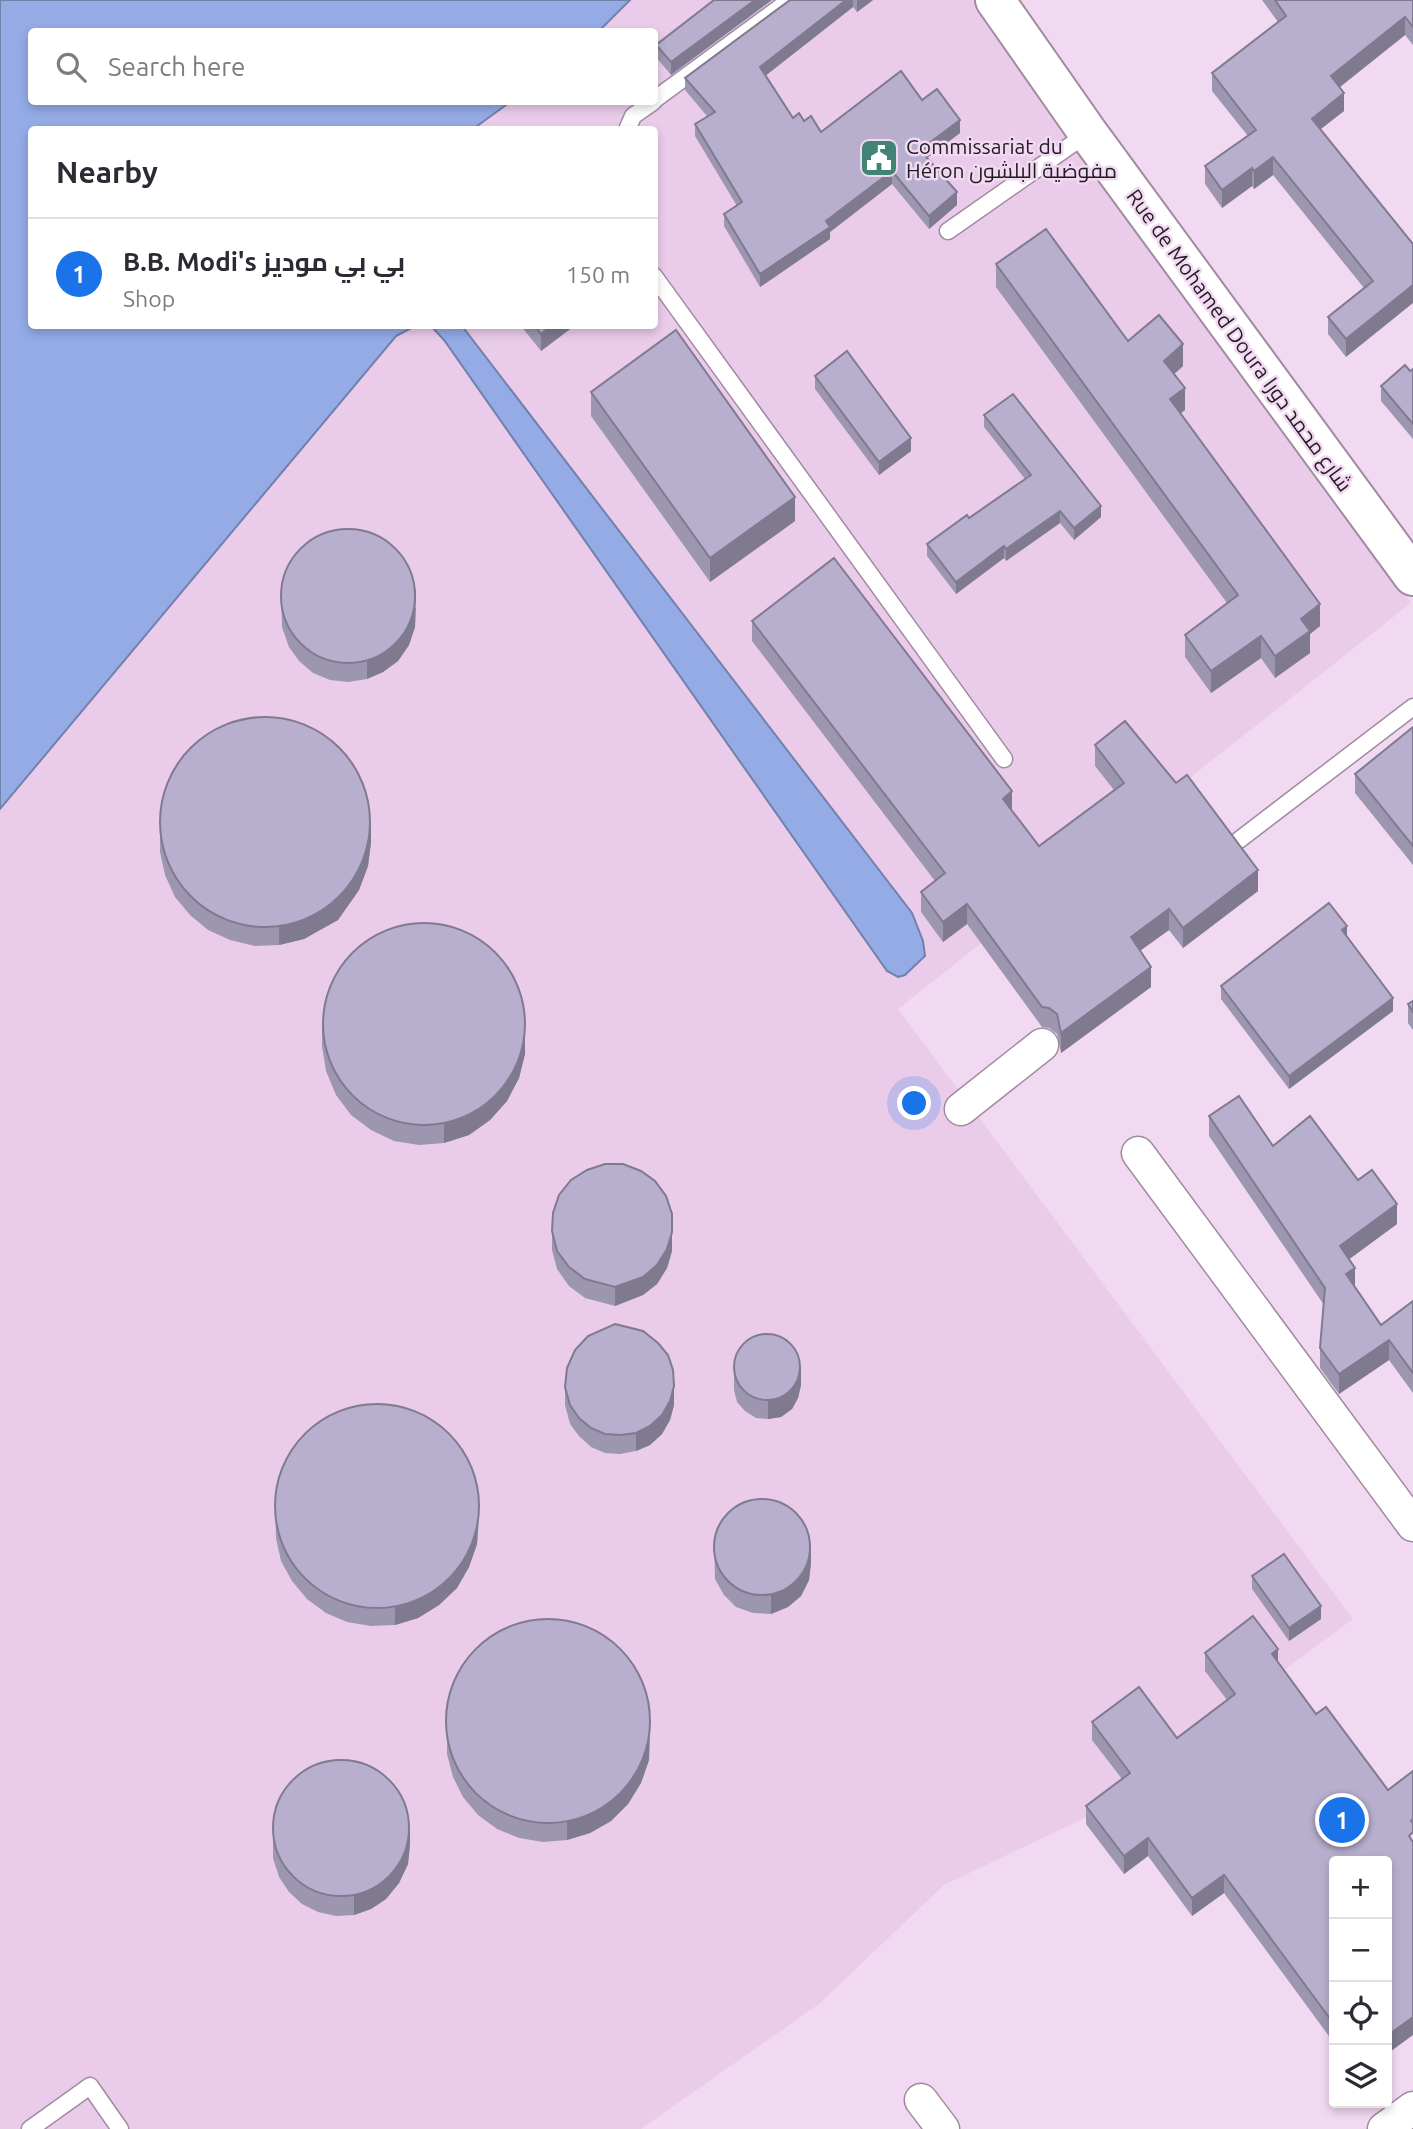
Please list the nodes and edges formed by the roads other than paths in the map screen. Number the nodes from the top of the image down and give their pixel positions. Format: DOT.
graph roads {
  1 [pos="790,0"];
  2 [pos="995,0"];
  3 [pos="658,98"];
  4 [pos="648,105"];
  5 [pos="629,126"];
  6 [pos="1088,133"];
  7 [pos="948,231"];
  8 [pos="658,282"];
  9 [pos="1413,576"];
  10 [pos="1413,707"];
  11 [pos="1004,759"];
  12 [pos="1239,840"];
  13 [pos="1042,1045"];
  14 [pos="961,1109"];
  15 [pos="1138,1153"];
  16 [pos="1413,1525"];
  17 [pos="921,2100"];
  18 [pos="1413,2108"];
  19 [pos="30,2129"];
  20 [pos="120,2129"];
  21 [pos="943,2129"];
  22 [pos="1384,2129"];
  1 -- 3 [label="lane"];
  2 -- 6 [label="street, Rue de Mohamed Doura شارع محمد دورا"];
  4 -- 5 [label="lane"];
  6 -- 7 [label="lane"];
  6 -- 9 [label="street, Rue de Mohamed Doura شارع محمد دورا"];
  8 -- 11 [label="lane"];
  10 -- 12 [label="lane"];
  13 -- 14 [label="street"];
  15 -- 16 [label="street"];
  17 -- 21 [label="street"];
  18 -- 22 [label="street"];
  19 -- 20 [label="lane"];
}
